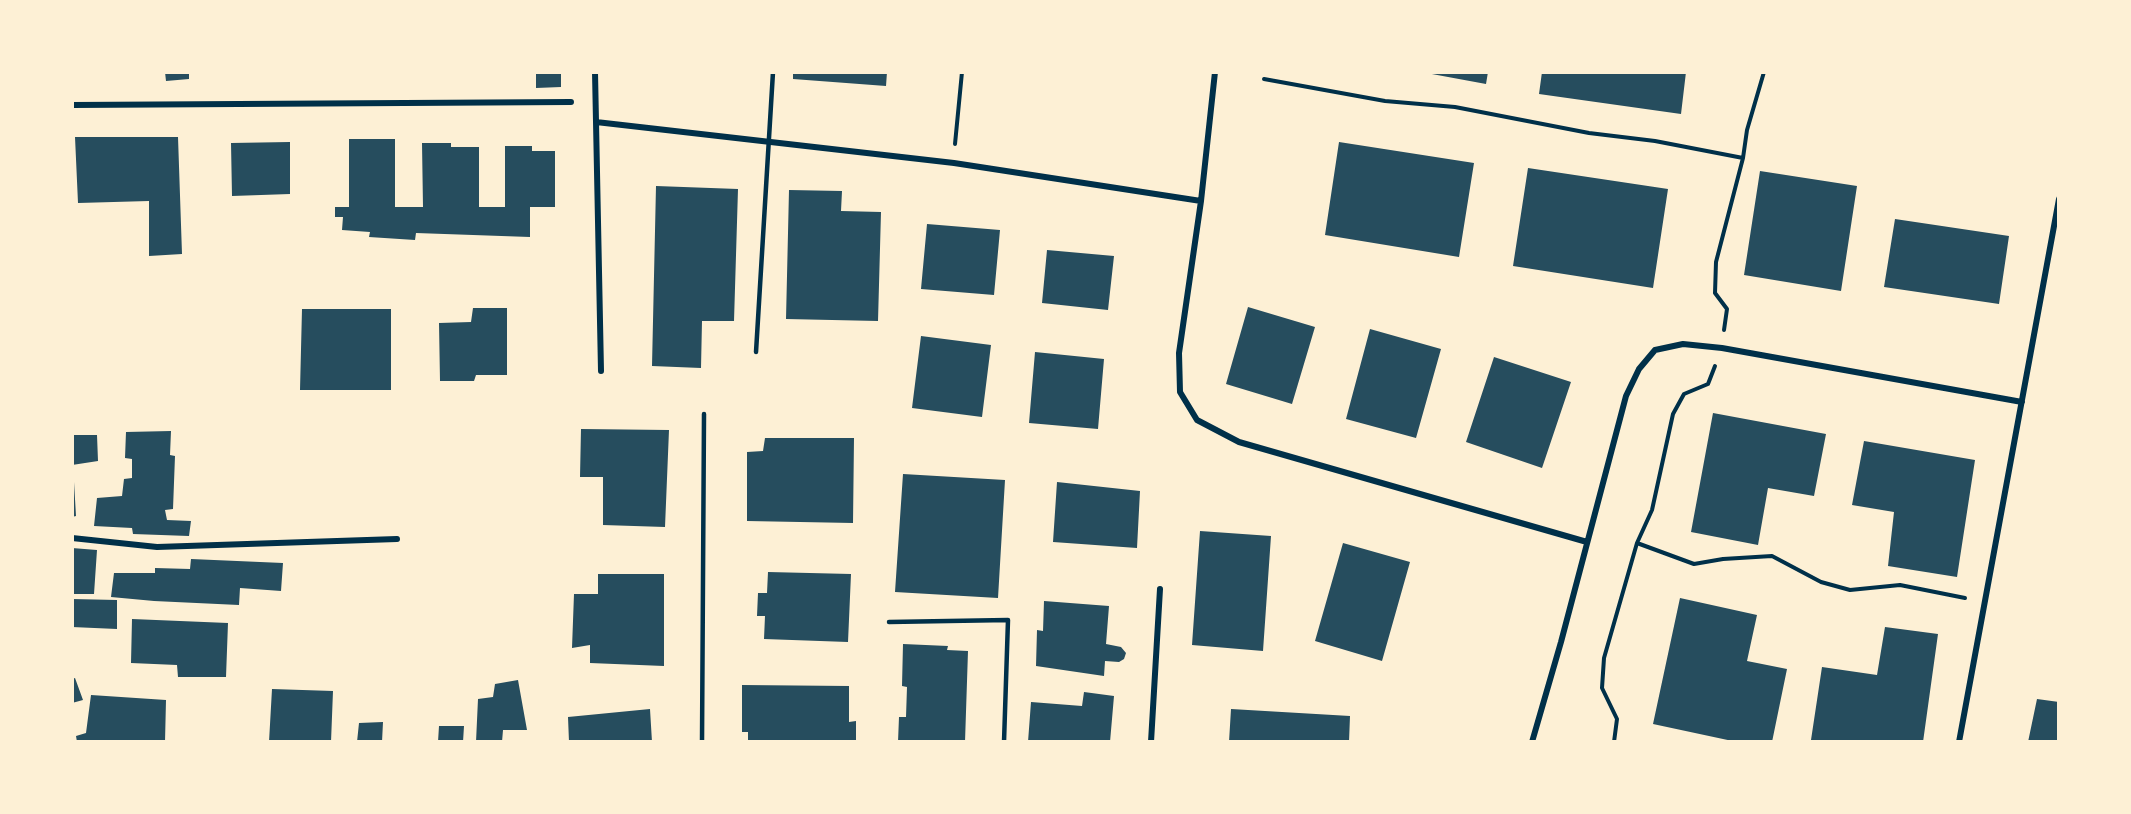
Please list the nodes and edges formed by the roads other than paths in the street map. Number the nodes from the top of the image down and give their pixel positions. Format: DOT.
graph roads {
  1 [pos="595,72"];
  2 [pos="773,72"];
  3 [pos="1215,72"];
  4 [pos="571,102"];
  5 [pos="72,105"];
  6 [pos="596,122"];
  7 [pos="769,142"];
  8 [pos="2059,198"];
  9 [pos="1201,201"];
  10 [pos="756,352"];
  11 [pos="601,371"];
  12 [pos="2022,402"];
  13 [pos="704,414"];
  14 [pos="72,538"];
  15 [pos="397,539"];
  16 [pos="1587,542"];
  17 [pos="1160,589"];
  18 [pos="889,622"];
  19 [pos="702,742"];
  20 [pos="1004,742"];
  21 [pos="1151,742"];
  22 [pos="1533,742"];
  23 [pos="1959,742"];
  1 -- 6 [label="street"];
  2 -- 7 [label="lane"];
  3 -- 9 [label="street"];
  4 -- 5 [label="street"];
  6 -- 7 [label="street"];
  6 -- 11 [label="street"];
  7 -- 9 [label="street"];
  7 -- 10 [label="lane"];
  8 -- 12 [label="street"];
  9 -- 16 [label="street"];
  12 -- 16 [label="street"];
  12 -- 23 [label="street"];
  13 -- 19 [label="lane"];
  14 -- 15 [label="street"];
  16 -- 22 [label="street"];
  17 -- 21 [label="street"];
  18 -- 20 [label="lane"];
}
